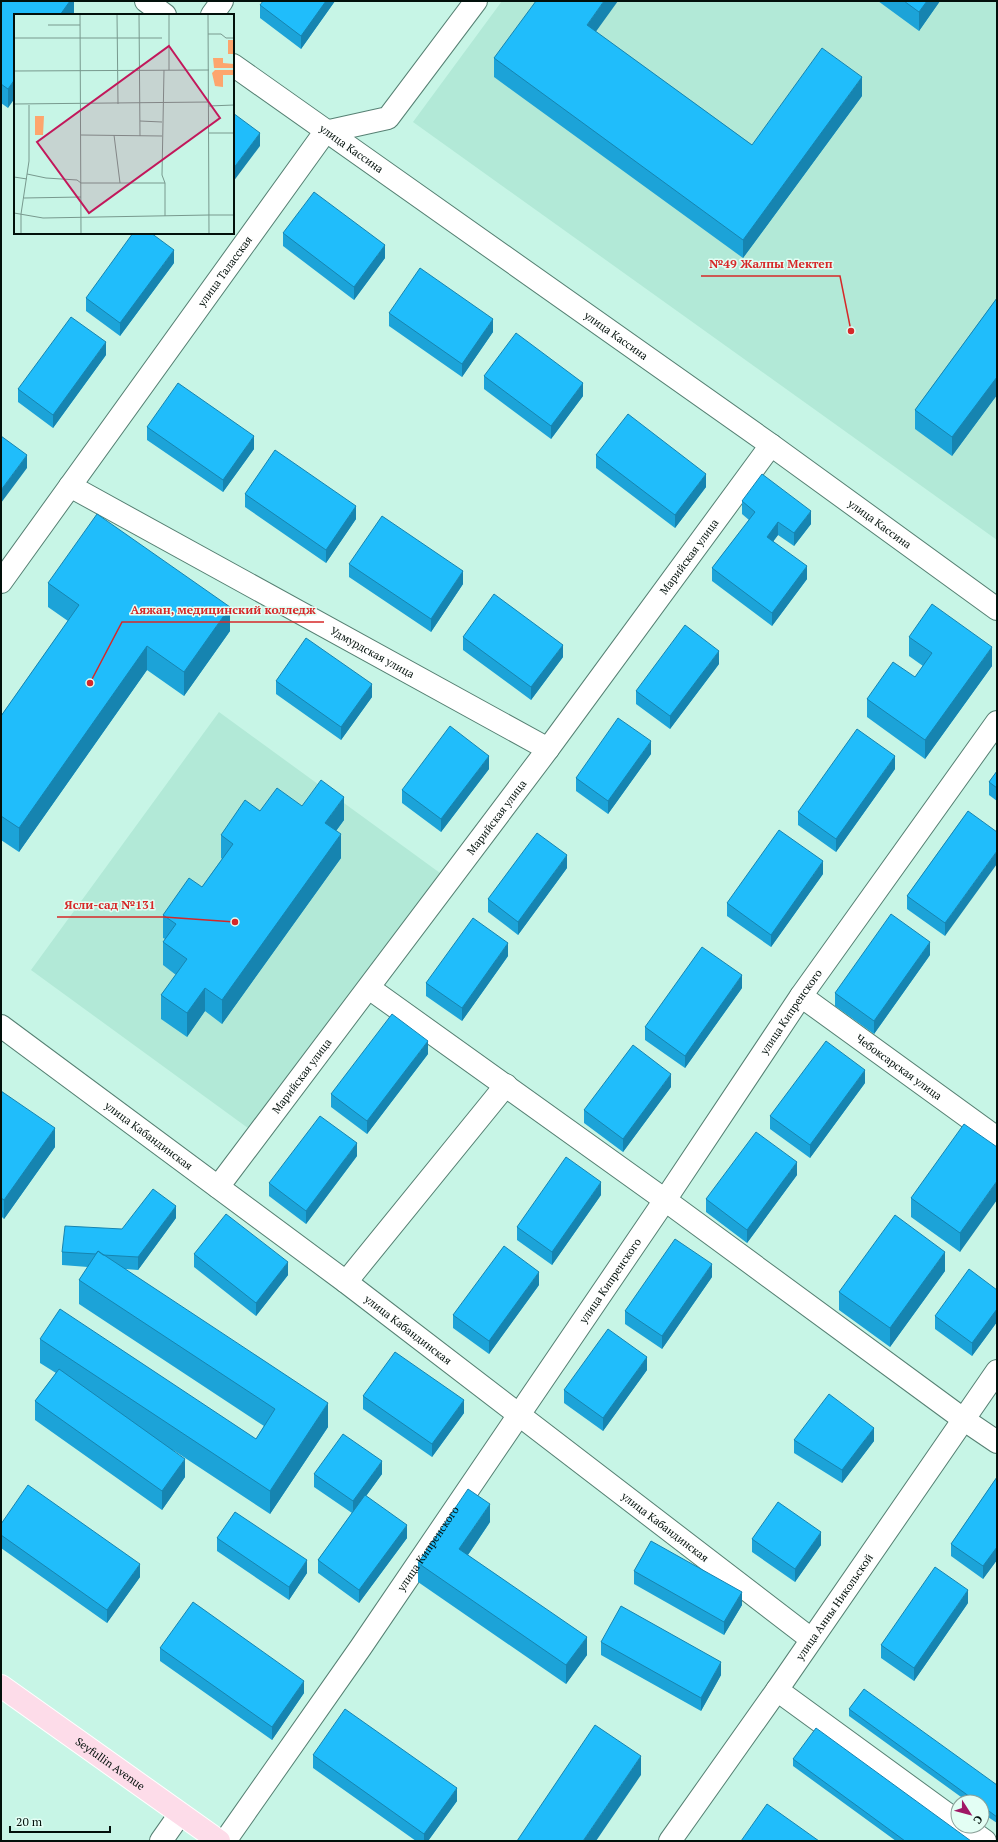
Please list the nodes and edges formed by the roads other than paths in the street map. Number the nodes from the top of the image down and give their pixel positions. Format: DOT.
graph roads {
  1 [pos="146,1"];
  2 [pos="222,1"];
  3 [pos="476,1"];
  4 [pos="164,14"];
  5 [pos="213,14"];
  6 [pos="234,66"];
  7 [pos="325,132"];
  8 [pos="771,445"];
  9 [pos="70,486"];
  10 [pos="1,582"];
  11 [pos="997,608"];
  12 [pos="997,722"];
  13 [pos="548,749"];
  14 [pos="369,988"];
  15 [pos="801,996"];
  16 [pos="1,1026"];
  17 [pos="506,1085"];
  18 [pos="997,1138"];
  19 [pos="218,1187"];
  20 [pos="665,1200"];
  21 [pos="346,1282"];
  22 [pos="997,1371"];
  23 [pos="518,1414"];
  24 [pos="963,1419"];
  25 [pos="997,1442"];
  26 [pos="811,1639"];
  27 [pos="1,1686"];
  28 [pos="777,1690"];
  29 [pos="180,1814"];
  30 [pos="950,1816"];
  31 [pos="975,1834"];
  32 [pos="161,1841"];
  33 [pos="219,1841"];
  34 [pos="225,1841"];
  35 [pos="670,1841"];
  36 [pos="985,1841"];
  1 -- 4 [label="street"];
  2 -- 5 [label="street"];
  3 -- 7 [label="street"];
  6 -- 7 [label="street, улица Кассина"];
  7 -- 8 [label="street, улица Кассина"];
  7 -- 9 [label="street, улица Таласская"];
  8 -- 11 [label="street, улица Кассина"];
  8 -- 13 [label="street, Марийская улица"];
  9 -- 10 [label="street, улица Таласская"];
  9 -- 13 [label="street, Удмурдская улица"];
  12 -- 15 [label="street, улица Кипренского"];
  13 -- 14 [label="street, Марийская улица"];
  14 -- 17 [label="street"];
  14 -- 19 [label="street, Марийская улица"];
  15 -- 18 [label="street, Чебоксарская улица"];
  15 -- 20 [label="street, улица Кипренского"];
  16 -- 19 [label="street, улица Кабандинская"];
  17 -- 20 [label="street"];
  17 -- 21 [label="street"];
  19 -- 21 [label="street, улица Кабандинская"];
  20 -- 23 [label="street, улица Кипренского"];
  20 -- 24 [label="street"];
  21 -- 23 [label="street, улица Кабандинская"];
  22 -- 24 [label="street, улица Анны Никольской"];
  23 -- 26 [label="street, улица Кабандинская"];
  23 -- 34 [label="street, улица Кипренского"];
  24 -- 25 [label="street"];
  24 -- 26 [label="street, улица Анны Никольской"];
  26 -- 28 [label="street, улица Анны Никольской"];
  27 -- 29 [label="main road, Seyfullin Avenue"];
  28 -- 30 [label="street"];
  28 -- 35 [label="street, улица Анны Никольской"];
  29 -- 32 [label="street"];
  29 -- 33 [label="main road, Seyfullin Avenue"];
  31 -- 36 [label="street"];
}
